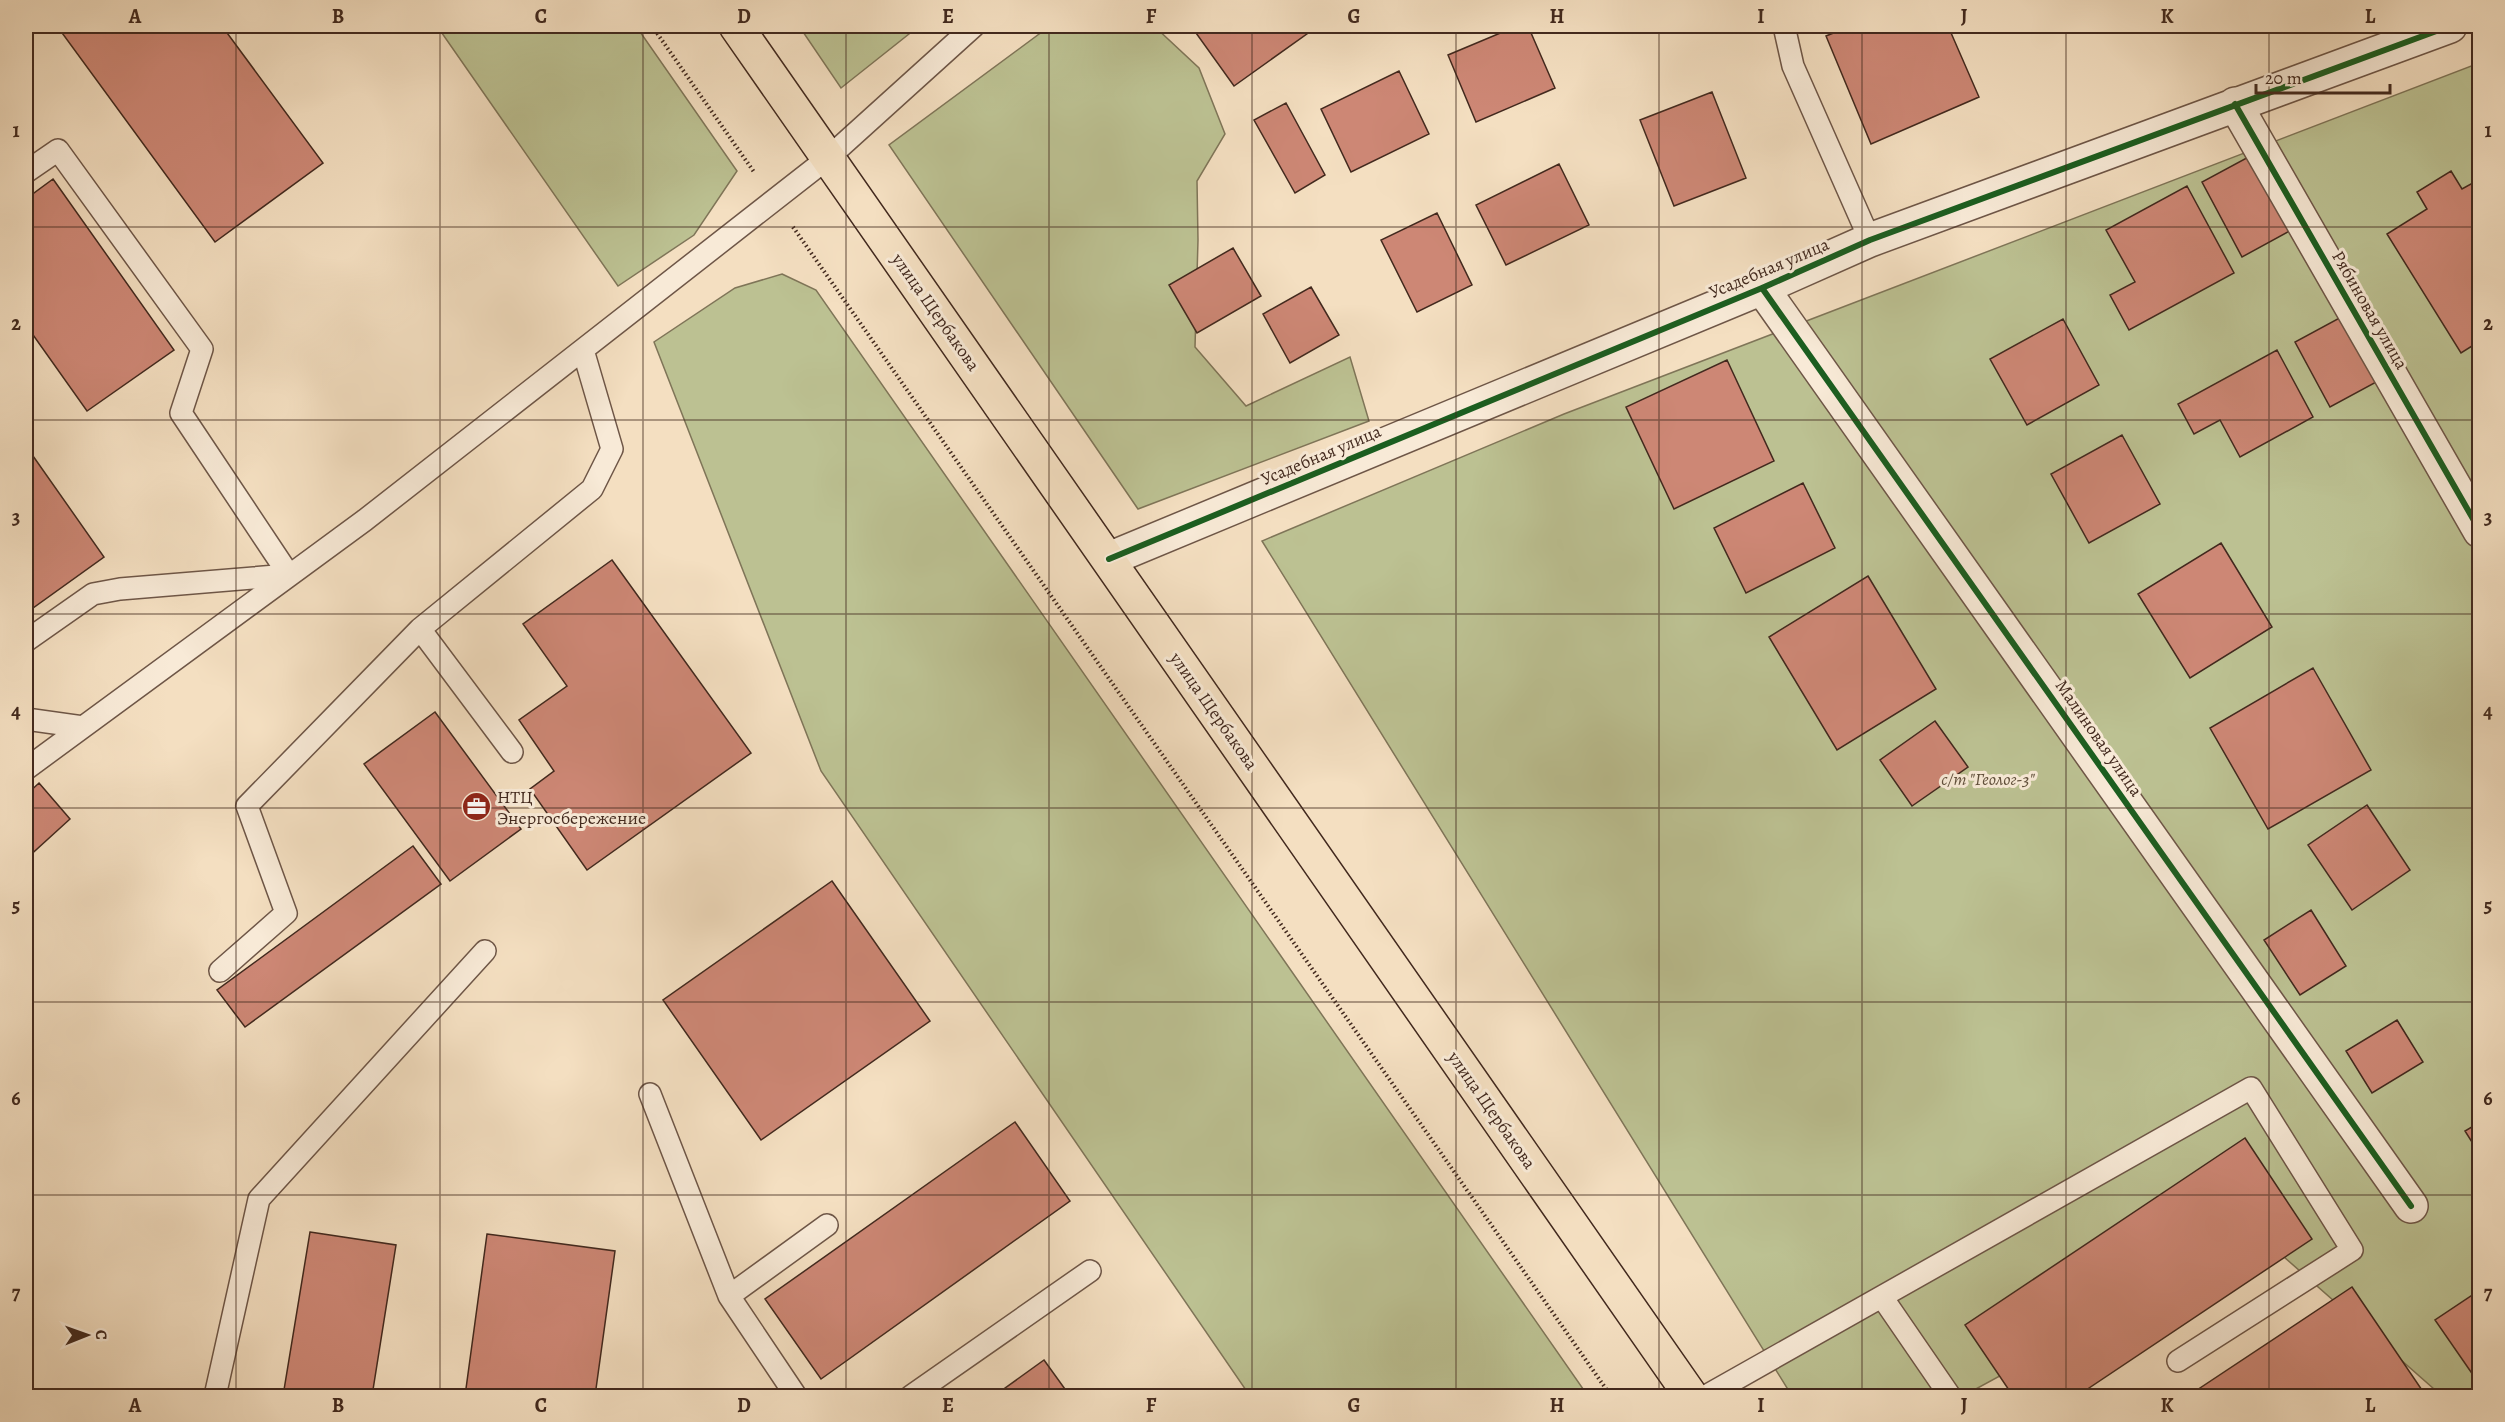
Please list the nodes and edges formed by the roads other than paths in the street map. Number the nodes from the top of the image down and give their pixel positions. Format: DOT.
graph roads {
  1 [pos="736,26"];
  2 [pos="974,26"];
  3 [pos="1784,26"];
  4 [pos="2450,26"];
  5 [pos="2235,104"];
  6 [pos="828,158"];
  7 [pos="26,172"];
  8 [pos="1870,240"];
  9 [pos="1762,288"];
  10 [pos="583,350"];
  11 [pos="2480,531"];
  12 [pos="1109,560"];
  13 [pos="289,575"];
  14 [pos="420,629"];
  15 [pos="26,641"];
  16 [pos="26,719"];
  17 [pos="83,727"];
  18 [pos="512,752"];
  19 [pos="26,769"];
  20 [pos="485,951"];
  21 [pos="220,971"];
  22 [pos="650,1094"];
  23 [pos="2411,1206"];
  24 [pos="827,1225"];
  25 [pos="1089,1271"];
  26 [pos="729,1296"];
  27 [pos="1882,1297"];
  28 [pos="2178,1361"];
  29 [pos="215,1396"];
  30 [pos="796,1396"];
  31 [pos="911,1396"];
  32 [pos="1691,1396"];
  33 [pos="1706,1396"];
  34 [pos="1950,1396"];
  1 -- 6 [label="main road, улица Щербакова"];
  2 -- 6 [label="lane"];
  3 -- 8 [label="lane"];
  4 -- 5 [label="street, Усадебная улица"];
  5 -- 8 [label="street, Усадебная улица"];
  5 -- 11 [label="street, Рябиновая улица"];
  6 -- 10 [label="lane"];
  6 -- 12 [label="main road, улица Щербакова"];
  7 -- 13 [label="lane"];
  8 -- 9 [label="street, Усадебная улица"];
  9 -- 12 [label="street, Усадебная улица"];
  9 -- 23 [label="street, Малиновая улица"];
  10 -- 13 [label="lane"];
  10 -- 14 [label="lane"];
  12 -- 32 [label="main road, улица Щербакова"];
  13 -- 15 [label="lane"];
  13 -- 17 [label="lane"];
  14 -- 18 [label="lane"];
  14 -- 21 [label="lane"];
  16 -- 17 [label="lane"];
  17 -- 19 [label="lane"];
  20 -- 29 [label="lane"];
  22 -- 26 [label="lane"];
  24 -- 26 [label="lane"];
  25 -- 31 [label="lane"];
  26 -- 30 [label="lane"];
  27 -- 28 [label="lane"];
  27 -- 33 [label="lane"];
  27 -- 34 [label="lane"];
}
